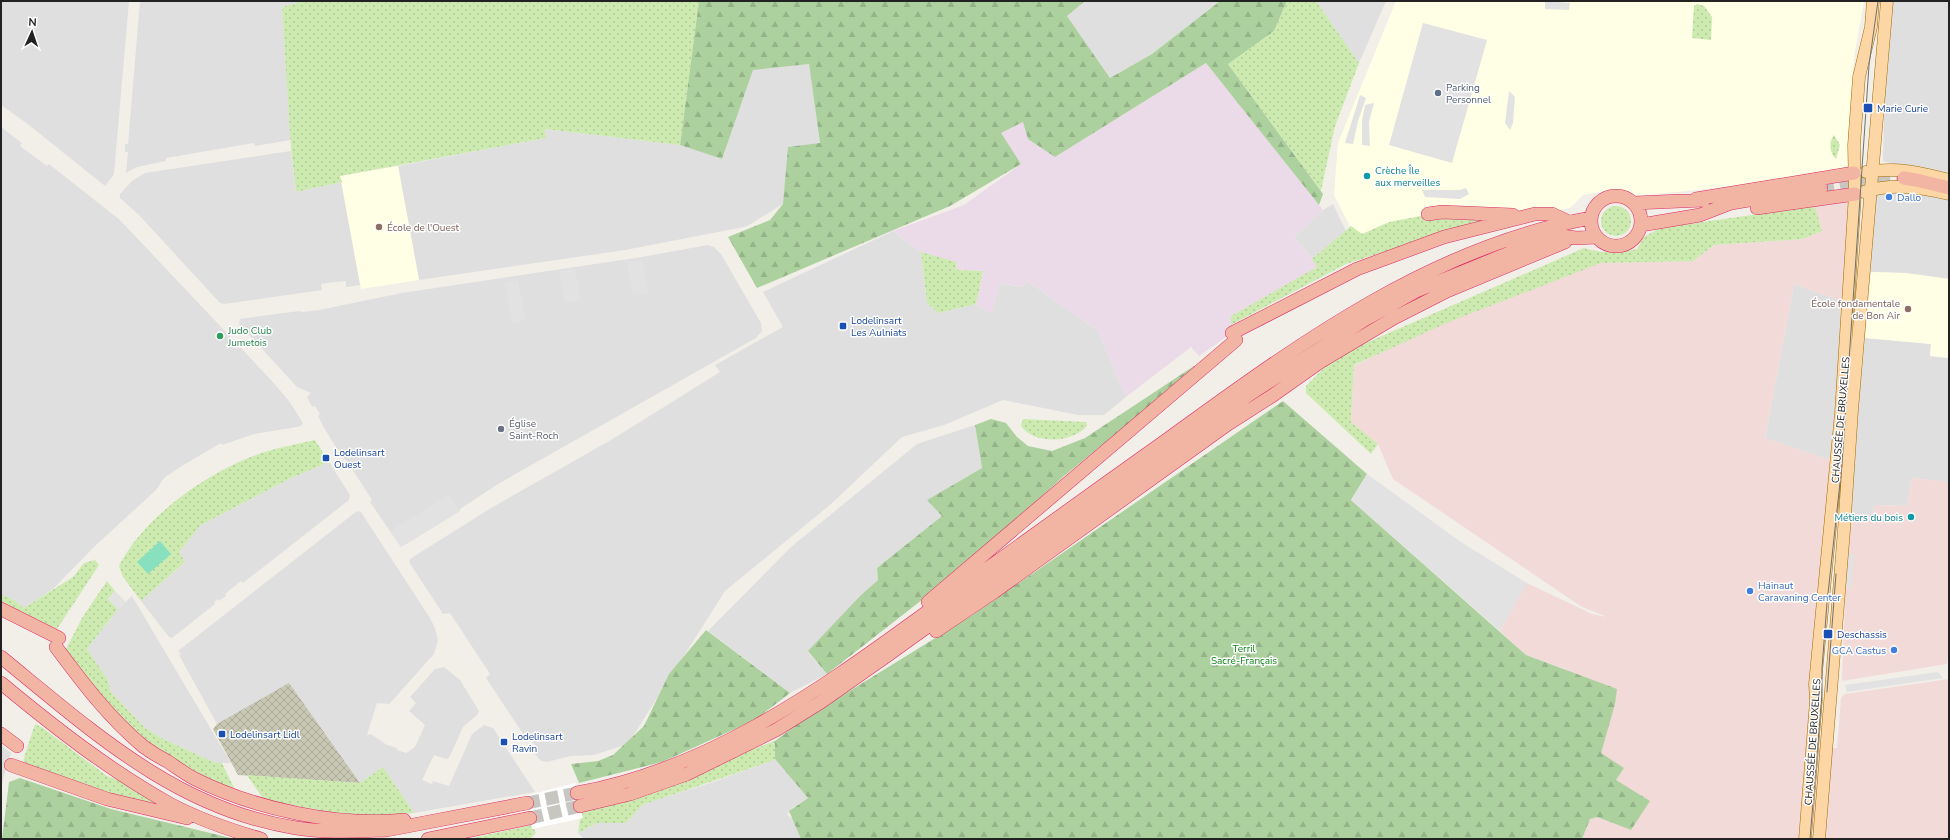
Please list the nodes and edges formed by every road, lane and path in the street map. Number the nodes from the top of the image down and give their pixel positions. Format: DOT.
graph roads {
  1 [pos="1873,1"];
  2 [pos="1887,1"];
  3 [pos="1863,172"];
  4 [pos="1904,178"];
  5 [pos="1949,180"];
  6 [pos="1821,188"];
  7 [pos="1949,188"];
  8 [pos="1863,192"];
  9 [pos="1949,194"];
  10 [pos="1696,199"];
  11 [pos="1634,203"];
  12 [pos="1731,203"];
  13 [pos="1428,214"];
  14 [pos="1700,215"];
  15 [pos="1591,218"];
  16 [pos="1487,219"];
  17 [pos="1570,222"];
  18 [pos="1640,225"];
  19 [pos="1596,237"];
  20 [pos="1576,238"];
  21 [pos="1247,388"];
  22 [pos="1,609"];
  23 [pos="892,638"];
  24 [pos="888,655"];
  25 [pos="1,657"];
  26 [pos="1,683"];
  27 [pos="1,734"];
  28 [pos="17,746"];
  29 [pos="11,765"];
  30 [pos="527,803"];
  31 [pos="464,815"];
  32 [pos="530,818"];
  33 [pos="226,828"];
  34 [pos="261,839"];
  35 [pos="428,839"];
  36 [pos="1805,839"];
  37 [pos="1819,839"];
  1 -- 3 [label="main road, CHAUSSÉE DE BRUXELLES"];
  2 -- 3 [label="main road, CHAUSSÉE DE BRUXELLES"];
  3 -- 5 [label="main road"];
  3 -- 8 [label="main road, CHAUSSÉE DE BRUXELLES"];
  3 -- 8 [label="main road, CHAUSSÉE DE BRUXELLES"];
  3 -- 10 [label="highway"];
  4 -- 7 [label="highway"];
  6 -- 12 [label="highway"];
  8 -- 9 [label="main road"];
  8 -- 14 [label="highway"];
  8 -- 36 [label="main road, CHAUSSÉE DE BRUXELLES"];
  8 -- 37 [label="main road, CHAUSSÉE DE BRUXELLES"];
  10 -- 11 [label="highway"];
  10 -- 12 [label="highway"];
  11 -- 15 [label="highway"];
  11 -- 18 [label="highway"];
  12 -- 14 [label="highway"];
  13 -- 16 [label="highway"];
  14 -- 18 [label="highway"];
  15 -- 17 [label="highway"];
  15 -- 19 [label="highway"];
  16 -- 17 [label="highway"];
  16 -- 23 [label="highway"];
  17 -- 21 [label="highway"];
  18 -- 19 [label="highway"];
  19 -- 20 [label="highway"];
  20 -- 21 [label="highway"];
  20 -- 24 [label="highway"];
  21 -- 23 [label="highway"];
  21 -- 24 [label="highway"];
  22 -- 31 [label="highway"];
  23 -- 24 [label="highway"];
  25 -- 31 [label="highway"];
  26 -- 33 [label="highway"];
  27 -- 28 [label="highway"];
  29 -- 33 [label="highway"];
  30 -- 31 [label="highway"];
  32 -- 35 [label="highway"];
  33 -- 34 [label="highway"];
}
